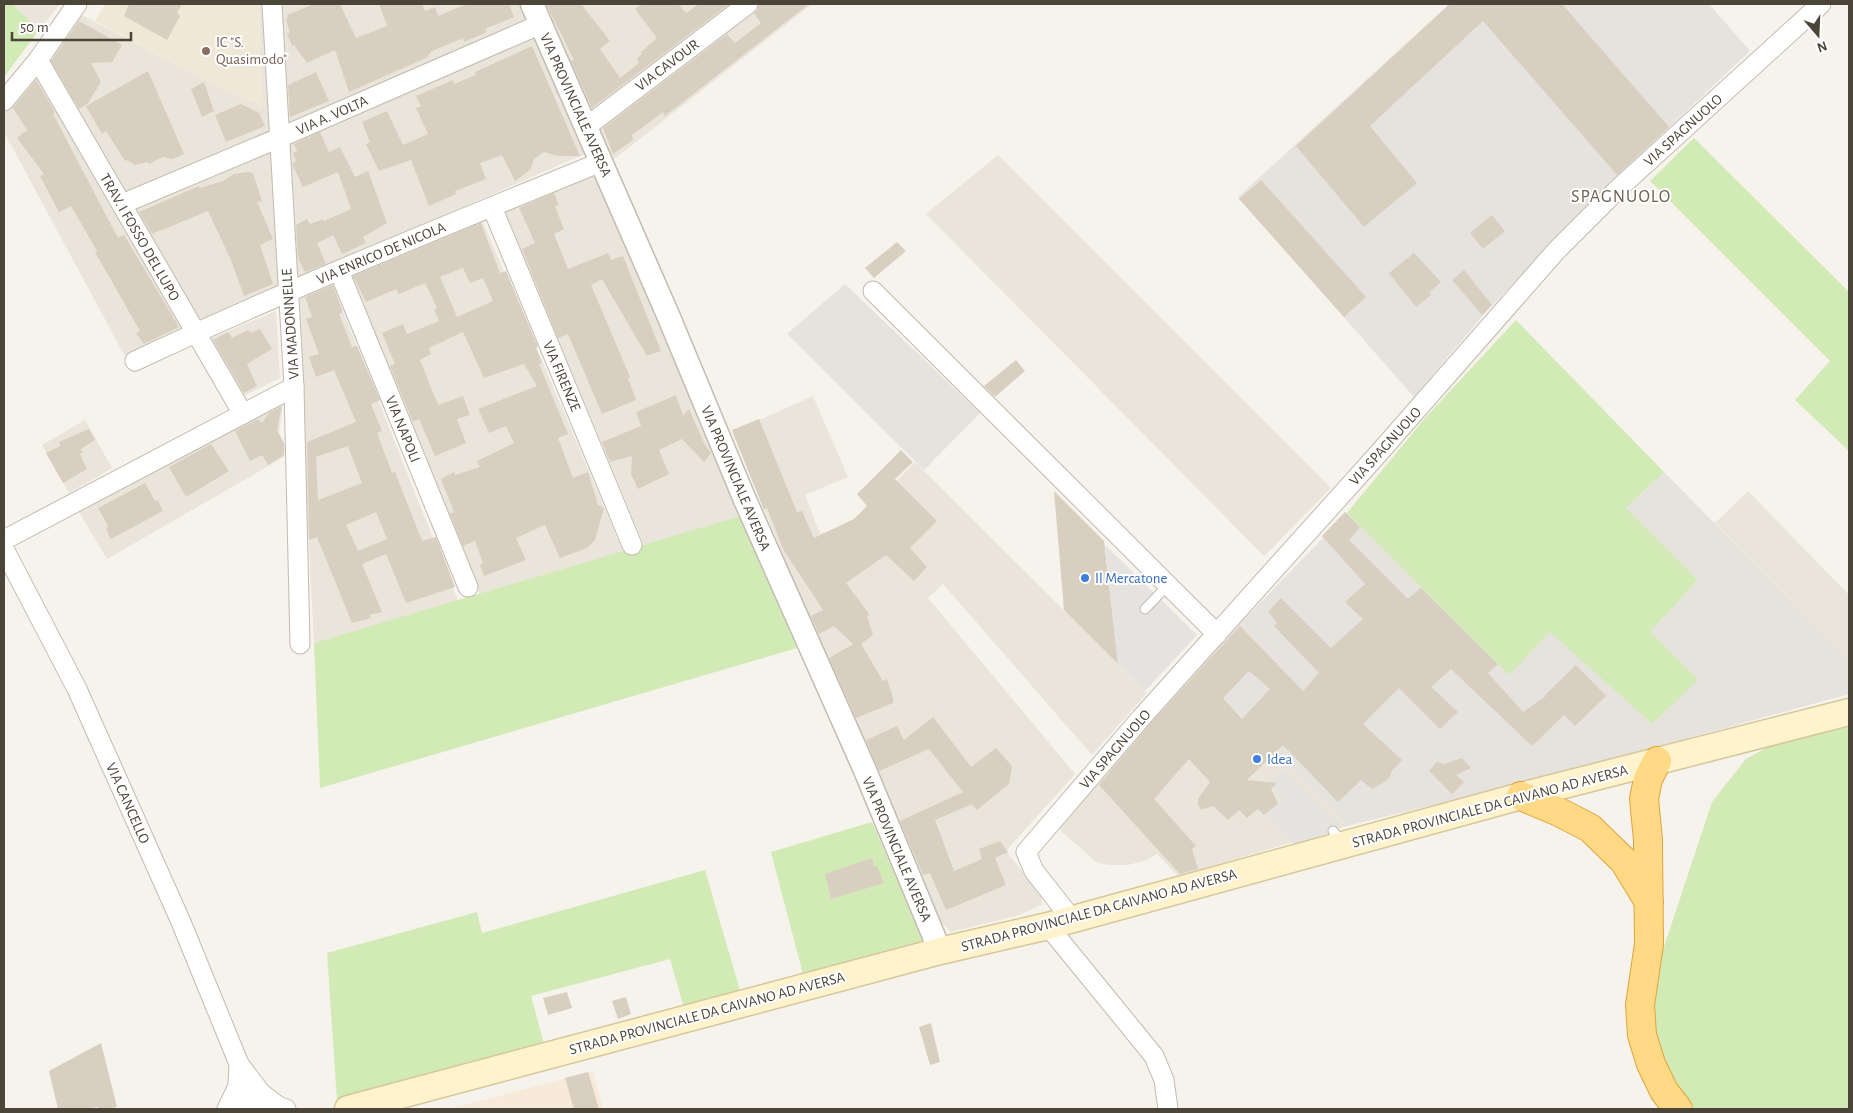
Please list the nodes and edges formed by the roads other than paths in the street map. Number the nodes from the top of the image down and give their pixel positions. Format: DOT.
graph roads {
  1 [pos="77,4"];
  2 [pos="272,4"];
  3 [pos="532,4"];
  4 [pos="748,4"];
  5 [pos="1821,4"];
  6 [pos="541,24"];
  7 [pos="38,60"];
  8 [pos="4,101"];
  9 [pos="586,127"];
  10 [pos="279,138"];
  11 [pos="601,162"];
  12 [pos="122,204"];
  13 [pos="492,206"];
  14 [pos="339,271"];
  15 [pos="873,291"];
  16 [pos="287,293"];
  17 [pos="195,333"];
  18 [pos="135,361"];
  19 [pos="294,387"];
  20 [pos="243,414"];
  21 [pos="4,540"];
  22 [pos="632,545"];
  23 [pos="4,549"];
  24 [pos="1168,585"];
  25 [pos="468,587"];
  26 [pos="1145,609"];
  27 [pos="1217,634"];
  28 [pos="300,644"];
  29 [pos="1849,712"];
  30 [pos="1657,761"];
  31 [pos="1521,796"];
  32 [pos="1649,902"];
  33 [pos="1059,922"];
  34 [pos="940,951"];
  35 [pos="239,1064"];
  36 [pos="238,1086"];
  37 [pos="262,1101"];
  38 [pos="227,1109"];
  39 [pos="248,1109"];
  40 [pos="286,1109"];
  41 [pos="348,1109"];
  42 [pos="1168,1109"];
  43 [pos="1678,1109"];
  1 -- 7 [label="street"];
  2 -- 10 [label="street, VIA MADONNELLE"];
  3 -- 6 [label="street, VIA PROVINCIALE AVERSA"];
  4 -- 9 [label="street, VIA CAVOUR"];
  5 -- 27 [label="street, VIA SPAGNUOLO"];
  6 -- 9 [label="street, VIA PROVINCIALE AVERSA"];
  6 -- 10 [label="street, VIA A. VOLTA"];
  7 -- 8 [label="street"];
  7 -- 12 [label="street, TRAV. I FOSSO DEL LUPO"];
  9 -- 11 [label="street, VIA PROVINCIALE AVERSA"];
  10 -- 12 [label="street, VIA A. VOLTA"];
  10 -- 16 [label="street, VIA MADONNELLE"];
  11 -- 13 [label="street, VIA ENRICO DE NICOLA"];
  11 -- 34 [label="street, VIA PROVINCIALE AVERSA"];
  12 -- 17 [label="street, TRAV. I FOSSO DEL LUPO"];
  13 -- 14 [label="street, VIA ENRICO DE NICOLA"];
  13 -- 22 [label="street, VIA FIRENZE"];
  14 -- 16 [label="street, VIA ENRICO DE NICOLA"];
  14 -- 25 [label="street, VIA NAPOLI"];
  15 -- 24 [label="street"];
  16 -- 17 [label="street, VIA ENRICO DE NICOLA"];
  16 -- 19 [label="street, VIA MADONNELLE"];
  17 -- 18 [label="street, VIA ENRICO DE NICOLA"];
  17 -- 20 [label="street, TRAV. I FOSSO DEL LUPO"];
  19 -- 20 [label="street"];
  19 -- 28 [label="street, VIA MADONNELLE"];
  20 -- 21 [label="street"];
  23 -- 35 [label="street, VIA CANCELLO"];
  24 -- 26 [label="lane"];
  24 -- 27 [label="street"];
  27 -- 33 [label="street, VIA SPAGNUOLO"];
  29 -- 30 [label="main road, STRADA PROVINCIALE DA CAIVANO AD AVERSA"];
  30 -- 31 [label="main road, STRADA PROVINCIALE DA CAIVANO AD AVERSA"];
  30 -- 32 [label="highway"];
  31 -- 32 [label="highway"];
  31 -- 33 [label="main road, STRADA PROVINCIALE DA CAIVANO AD AVERSA"];
  32 -- 43 [label="highway"];
  33 -- 34 [label="main road, STRADA PROVINCIALE DA CAIVANO AD AVERSA"];
  33 -- 42 [label="street"];
  34 -- 41 [label="main road, STRADA PROVINCIALE DA CAIVANO AD AVERSA"];
  35 -- 36 [label="street"];
  35 -- 37 [label="street"];
  36 -- 38 [label="street"];
  36 -- 39 [label="street"];
  37 -- 40 [label="street"];
}
